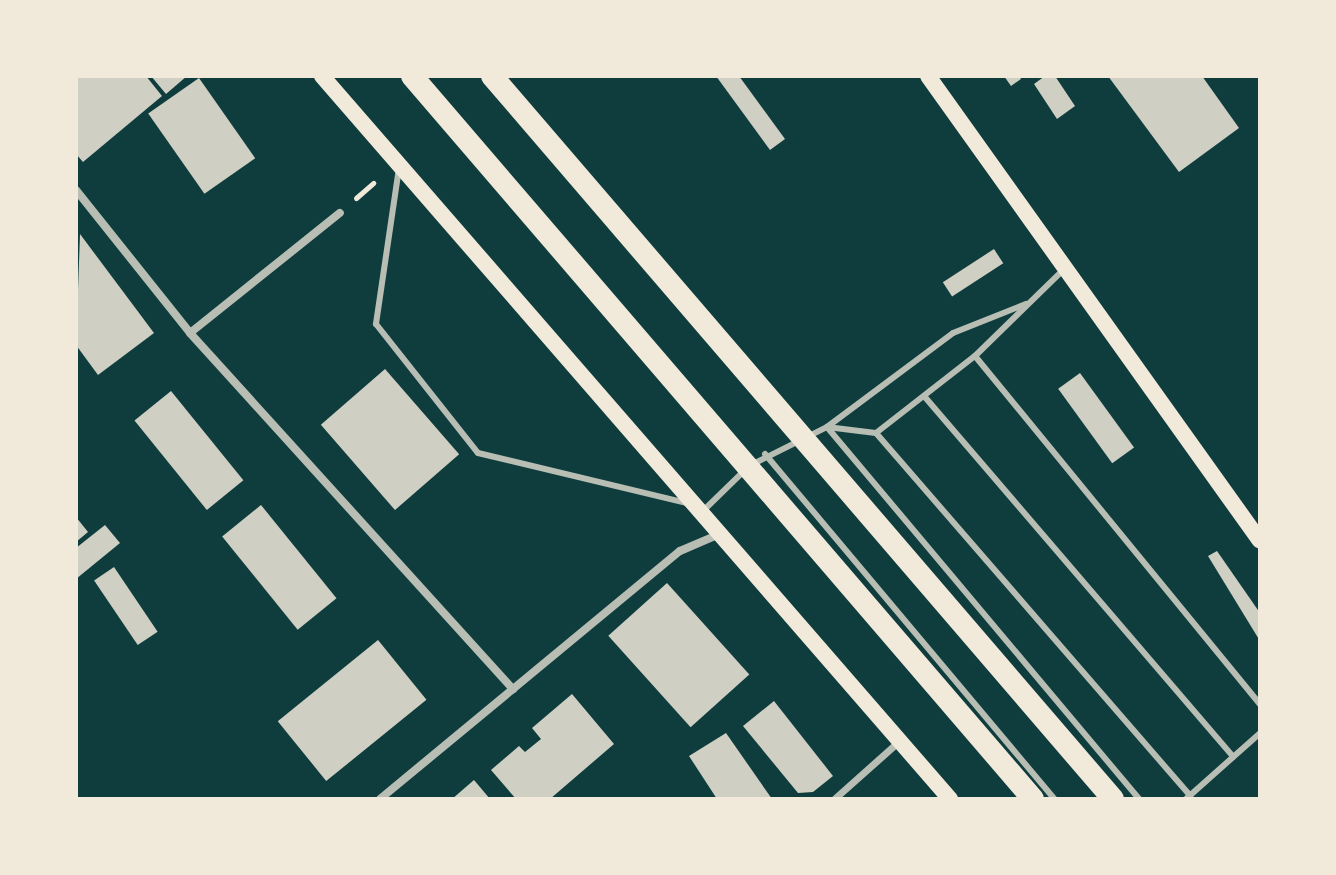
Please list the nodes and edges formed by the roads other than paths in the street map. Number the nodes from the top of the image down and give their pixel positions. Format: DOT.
graph roads {
  1 [pos="322,76"];
  2 [pos="412,76"];
  3 [pos="492,76"];
  4 [pos="928,76"];
  5 [pos="400,164"];
  6 [pos="76,190"];
  7 [pos="340,213"];
  8 [pos="1066,267"];
  9 [pos="1031,302"];
  10 [pos="190,333"];
  11 [pos="975,356"];
  12 [pos="924,396"];
  13 [pos="827,427"];
  14 [pos="876,433"];
  15 [pos="765,454"];
  16 [pos="705,510"];
  17 [pos="724,532"];
  18 [pos="1260,541"];
  19 [pos="513,689"];
  20 [pos="1260,704"];
  21 [pos="1260,733"];
  22 [pos="901,740"];
  23 [pos="1233,757"];
  24 [pos="1188,797"];
  25 [pos="380,799"];
  26 [pos="834,799"];
  27 [pos="950,799"];
  28 [pos="1033,799"];
  29 [pos="1055,799"];
  30 [pos="1113,799"];
  31 [pos="1139,799"];
  1 -- 5 [label="main road"];
  2 -- 28 [label="highway"];
  3 -- 30 [label="highway"];
  4 -- 8 [label="main road"];
  5 -- 16 [label="main road"];
  5 -- 16 [label="lane"];
  6 -- 10 [label="street"];
  7 -- 10 [label="street"];
  8 -- 9 [label="lane"];
  8 -- 18 [label="main road"];
  9 -- 11 [label="lane"];
  9 -- 13 [label="lane"];
  10 -- 19 [label="street"];
  11 -- 12 [label="lane"];
  11 -- 20 [label="lane"];
  12 -- 14 [label="lane"];
  12 -- 23 [label="lane"];
  13 -- 14 [label="lane"];
  13 -- 15 [label="lane"];
  13 -- 31 [label="lane"];
  14 -- 24 [label="lane"];
  15 -- 16 [label="lane"];
  15 -- 29 [label="lane"];
  16 -- 17 [label="main road"];
  17 -- 19 [label="street"];
  17 -- 22 [label="main road"];
  19 -- 25 [label="street"];
  21 -- 23 [label="lane"];
  22 -- 26 [label="street"];
  22 -- 27 [label="main road"];
  23 -- 24 [label="lane"];
}
